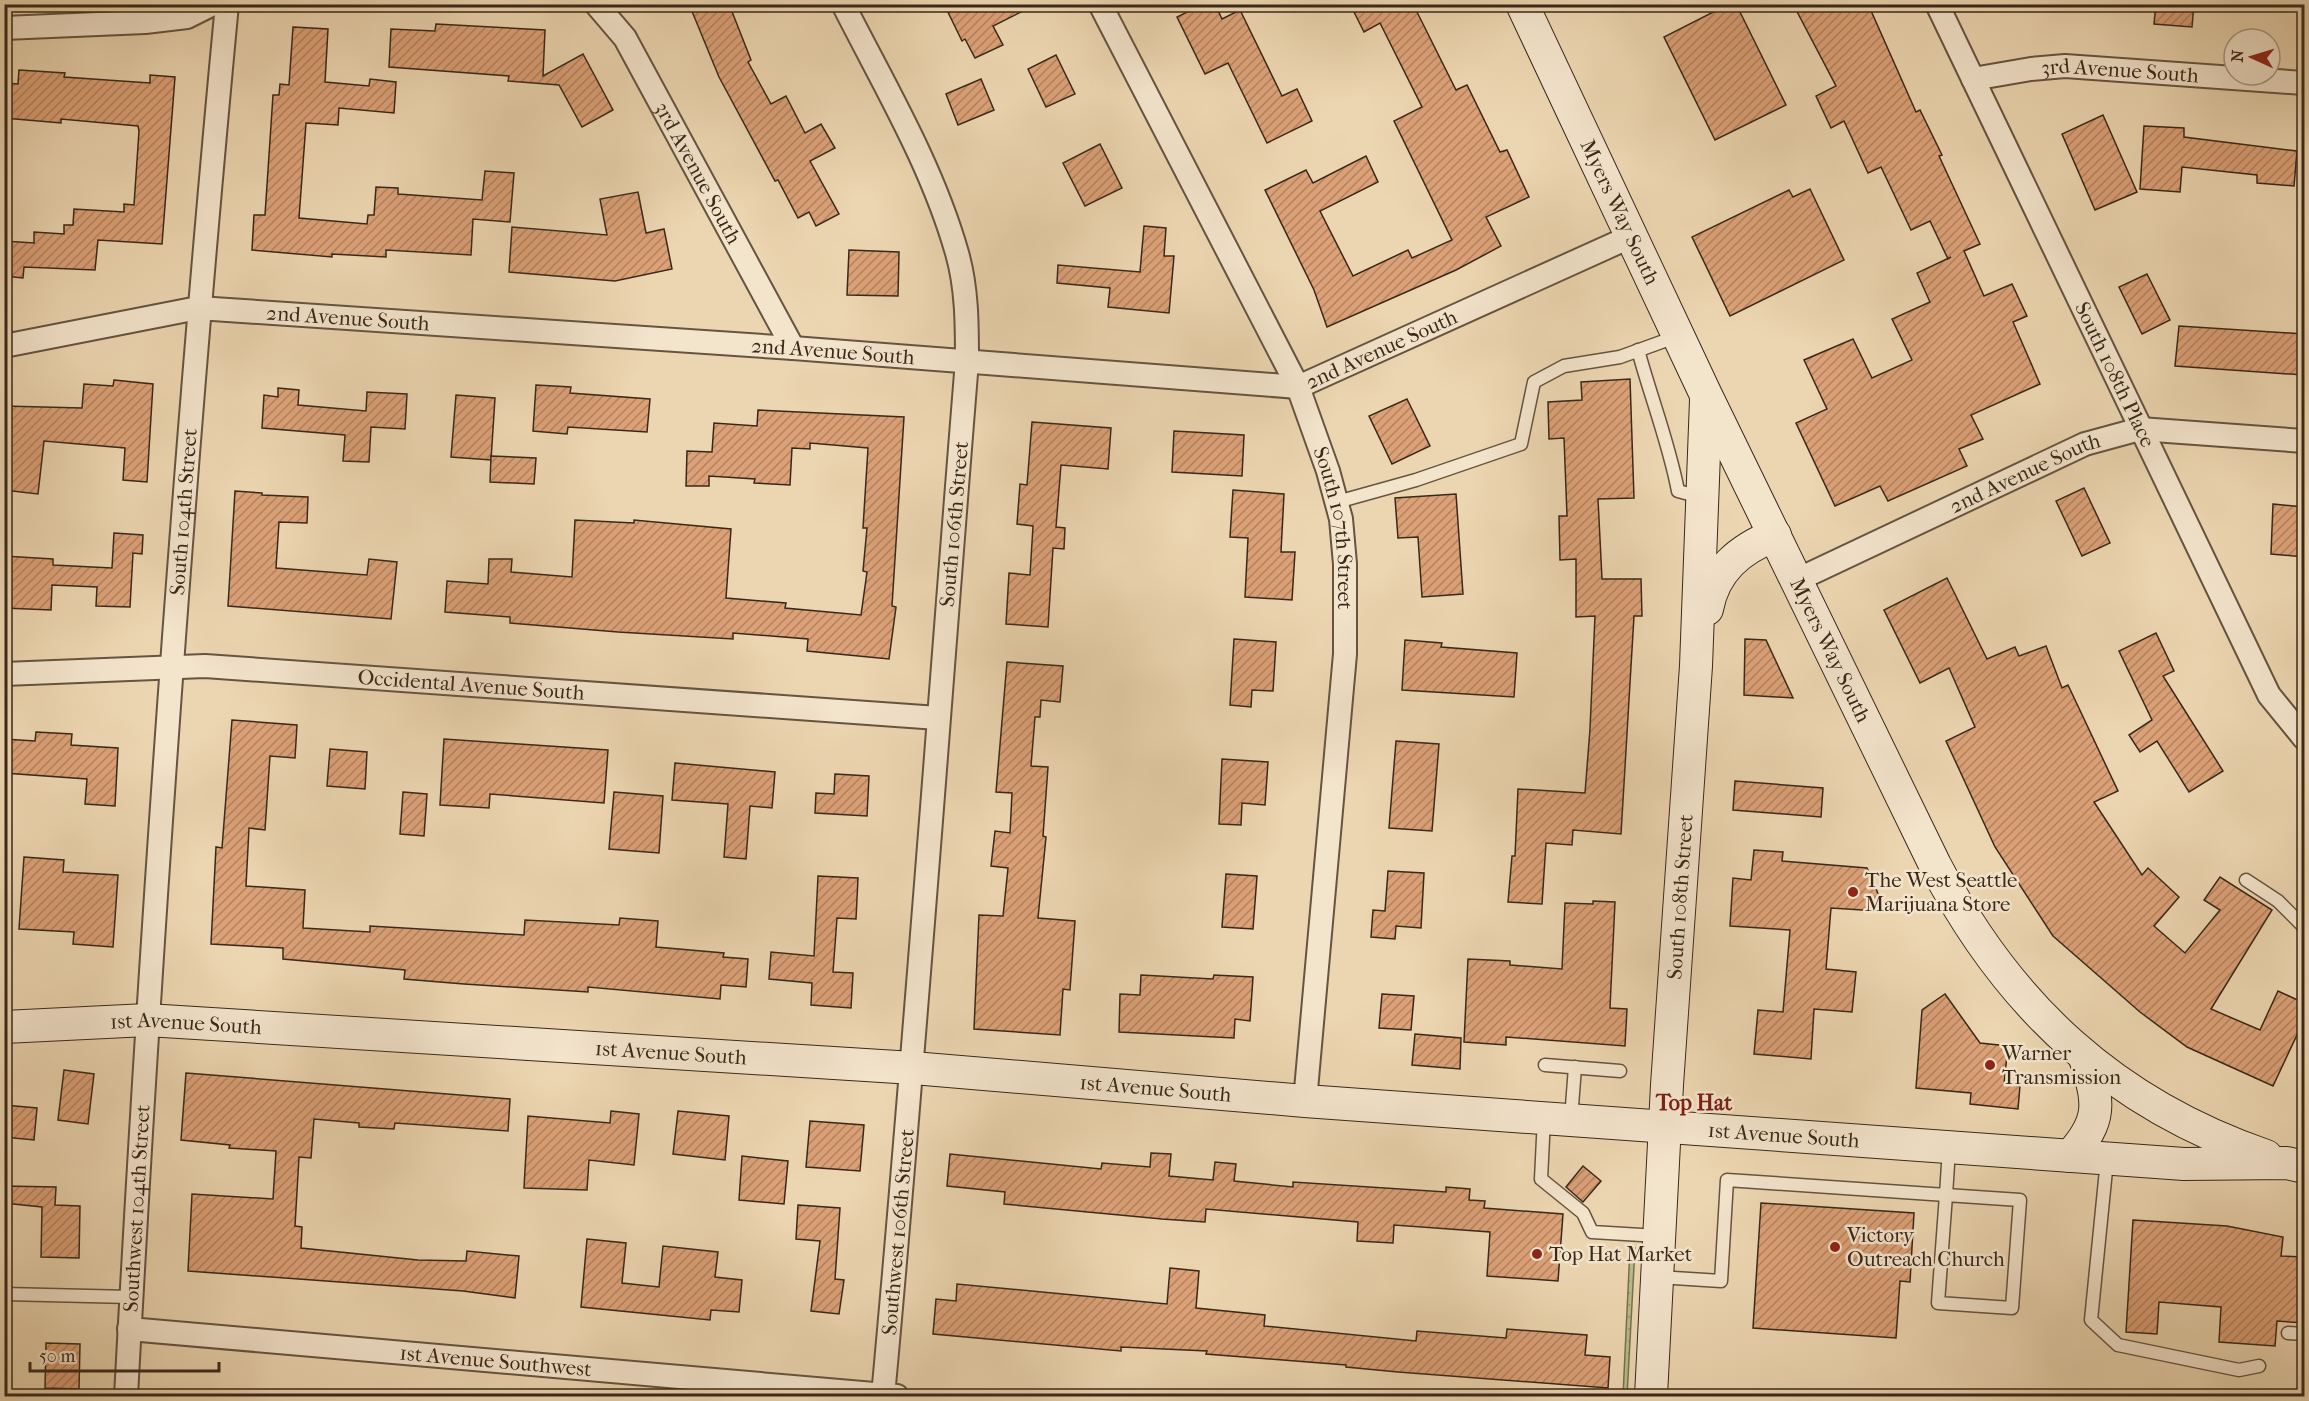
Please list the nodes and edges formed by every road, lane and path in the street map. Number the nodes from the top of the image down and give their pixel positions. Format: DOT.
graph roads {
  1 [pos="213,4"];
  2 [pos="227,4"];
  3 [pos="596,4"];
  4 [pos="843,4"];
  5 [pos="1100,4"];
  6 [pos="1522,4"];
  7 [pos="1937,4"];
  8 [pos="4,28"];
  9 [pos="1973,79"];
  10 [pos="2304,83"];
  11 [pos="1632,237"];
  12 [pos="198,308"];
  13 [pos="1678,336"];
  14 [pos="4,345"];
  15 [pos="793,348"];
  16 [pos="1638,350"];
  17 [pos="967,361"];
  18 [pos="1298,387"];
  19 [pos="1706,396"];
  20 [pos="2140,429"];
  21 [pos="2304,441"];
  22 [pos="1702,498"];
  23 [pos="1337,502"];
  24 [pos="1775,535"];
  25 [pos="1797,580"];
  26 [pos="173,666"];
  27 [pos="1696,666"];
  28 [pos="4,674"];
  29 [pos="938,718"];
  30 [pos="2304,738"];
  31 [pos="2246,880"];
  32 [pos="2304,927"];
  33 [pos="147,1020"];
  34 [pos="4,1027"];
  35 [pos="2085,1058"];
  36 [pos="1545,1065"];
  37 [pos="1575,1067"];
  38 [pos="913,1068"];
  39 [pos="1620,1071"];
  40 [pos="1305,1101"];
  41 [pos="1558,1119"];
  42 [pos="1665,1128"];
  43 [pos="1949,1148"];
  44 [pos="2070,1156"];
  45 [pos="2107,1159"];
  46 [pos="2299,1162"];
  47 [pos="1946,1195"];
  48 [pos="1659,1236"];
  49 [pos="1657,1277"];
  50 [pos="4,1294"];
  51 [pos="131,1297"];
  52 [pos="129,1329"];
  53 [pos="2288,1333"];
  54 [pos="2304,1334"];
  55 [pos="2259,1365"];
  56 [pos="126,1396"];
  57 [pos="888,1396"];
  58 [pos="1651,1396"];
  1 -- 8 [label="street"];
  2 -- 12 [label="street, South 104th Street"];
  3 -- 15 [label="street, 3rd Avenue South"];
  4 -- 17 [label="street, South 106th Street"];
  5 -- 18 [label="street, South 107th Street"];
  6 -- 11 [label="street, Myers Way South"];
  7 -- 9 [label="street, South 108th Place"];
  9 -- 10 [label="street, 3rd Avenue South"];
  9 -- 20 [label="street, South 108th Place"];
  11 -- 13 [label="street, Myers Way South"];
  11 -- 18 [label="street, 2nd Avenue South"];
  12 -- 14 [label="street, 2nd Avenue South"];
  12 -- 15 [label="street, 2nd Avenue South"];
  12 -- 26 [label="street, South 104th Street"];
  13 -- 16 [label="lane"];
  13 -- 19 [label="street, Myers Way South"];
  15 -- 17 [label="street, 2nd Avenue South"];
  16 -- 22 [label="lane"];
  16 -- 23 [label="lane"];
  17 -- 18 [label="street, 2nd Avenue South"];
  17 -- 29 [label="street, South 106th Street"];
  18 -- 23 [label="street, South 107th Street"];
  19 -- 22 [label="street, South 108th Street"];
  19 -- 24 [label="street, Myers Way South"];
  20 -- 21 [label="street, 2nd Avenue South"];
  20 -- 25 [label="street, 2nd Avenue South"];
  20 -- 30 [label="street, South 108th Place"];
  22 -- 27 [label="street, South 108th Street"];
  23 -- 40 [label="street, South 107th Street"];
  24 -- 25 [label="street, Myers Way South"];
  24 -- 27 [label="street, South 108th Street"];
  25 -- 35 [label="street, Myers Way South"];
  26 -- 28 [label="street, Occidental Avenue South"];
  26 -- 29 [label="street, Occidental Avenue South"];
  26 -- 33 [label="street, South 104th Street"];
  27 -- 42 [label="street, South 108th Street"];
  29 -- 38 [label="street, South 106th Street"];
  31 -- 32 [label="lane"];
  33 -- 34 [label="street, 1st Avenue South"];
  33 -- 38 [label="street, 1st Avenue South"];
  33 -- 51 [label="street, Southwest 104th Street"];
  35 -- 44 [label="street"];
  35 -- 46 [label="street, Myers Way South"];
  36 -- 37 [label="lane"];
  37 -- 39 [label="lane"];
  37 -- 41 [label="lane"];
  38 -- 40 [label="street, 1st Avenue South"];
  38 -- 57 [label="street, Southwest 106th Street"];
  40 -- 41 [label="street, 1st Avenue South"];
  41 -- 42 [label="street, 1st Avenue South"];
  41 -- 48 [label="lane"];
  42 -- 43 [label="street, 1st Avenue South"];
  42 -- 48 [label="street, South 108th Street"];
  43 -- 44 [label="street, 1st Avenue South"];
  43 -- 47 [label="lane"];
  44 -- 45 [label="street, 1st Avenue South"];
  45 -- 46 [label="street, 1st Avenue South"];
  45 -- 55 [label="lane"];
  47 -- 47 [label="lane"];
  47 -- 49 [label="lane"];
  48 -- 49 [label="street, South 108th Street"];
  49 -- 58 [label="street, South 108th Street"];
  50 -- 51 [label="lane"];
  51 -- 52 [label="street, Southwest 104th Street"];
  52 -- 56 [label="street, Southwest 104th Street"];
  52 -- 57 [label="street, 1st Avenue Southwest"];
  53 -- 54 [label="lane"];
}
